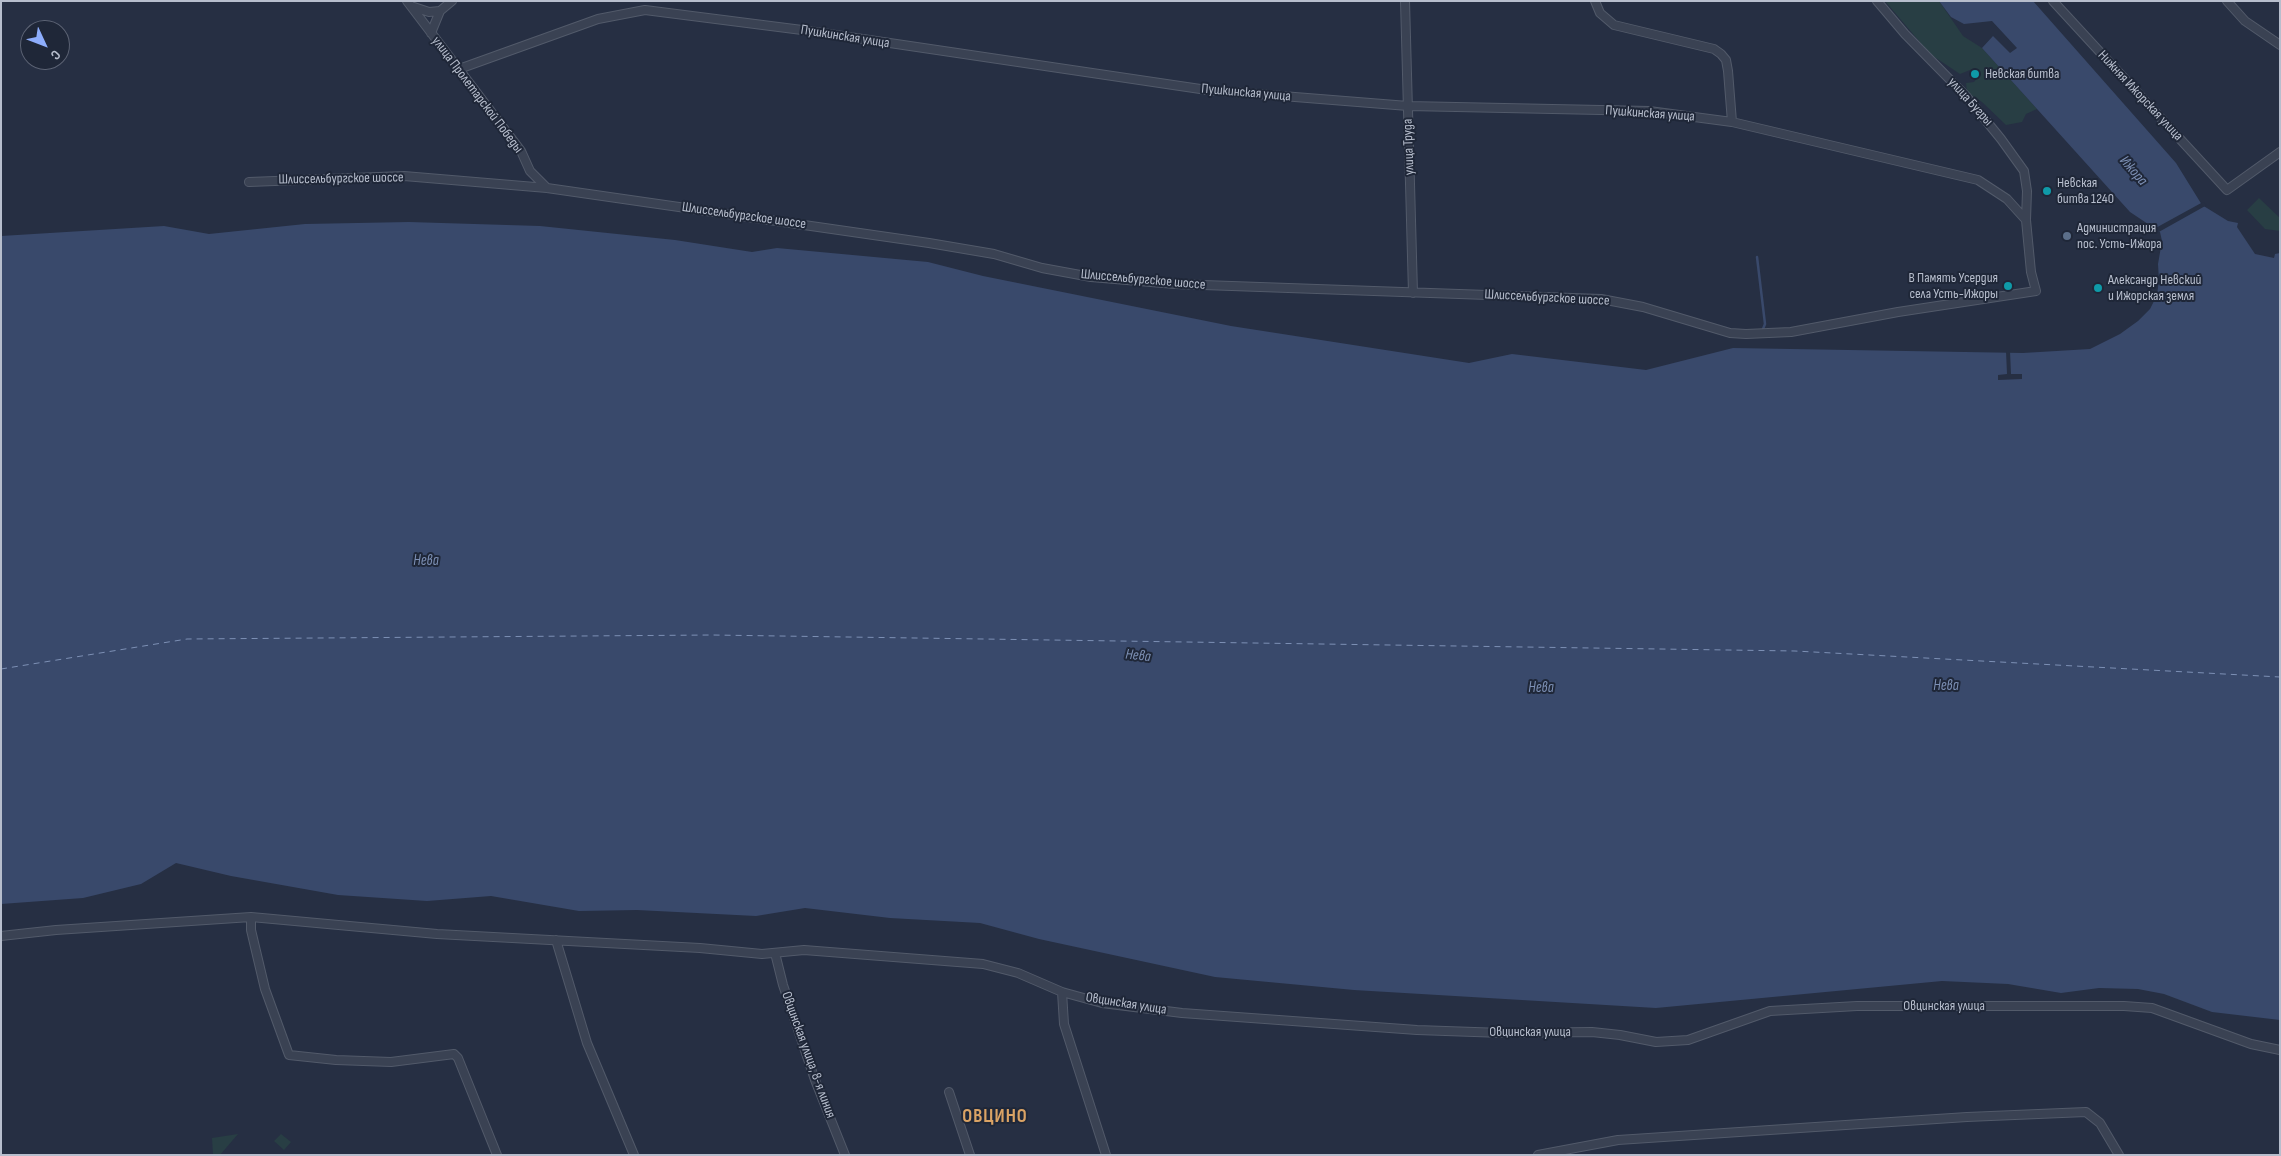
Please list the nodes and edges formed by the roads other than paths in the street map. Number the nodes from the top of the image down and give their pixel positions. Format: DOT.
graph roads {
  1 [pos="452,1"];
  2 [pos="1405,1"];
  3 [pos="1595,1"];
  4 [pos="1877,1"];
  5 [pos="2052,1"];
  6 [pos="2227,1"];
  7 [pos="409,3"];
  8 [pos="440,11"];
  9 [pos="431,33"];
  10 [pos="2280,45"];
  11 [pos="458,69"];
  12 [pos="1408,106"];
  13 [pos="1732,122"];
  14 [pos="2280,152"];
  15 [pos="249,182"];
  16 [pos="547,188"];
  17 [pos="2026,220"];
  18 [pos="2036,291"];
  19 [pos="1413,293"];
  20 [pos="251,917"];
  21 [pos="1,936"];
  22 [pos="556,940"];
  23 [pos="775,953"];
  24 [pos="1062,992"];
  25 [pos="2280,1050"];
  26 [pos="948,1092"];
  27 [pos="497,1155"];
  28 [pos="634,1155"];
  29 [pos="844,1155"];
  30 [pos="970,1155"];
  31 [pos="1106,1155"];
  32 [pos="1538,1155"];
  33 [pos="2119,1155"];
  1 -- 8 [label="street"];
  2 -- 12 [label="street, улица Труда"];
  3 -- 13 [label="street"];
  4 -- 17 [label="street, улица Бугры"];
  5 -- 14 [label="street, Нижняя Ижорская улица"];
  6 -- 10 [label="street"];
  7 -- 8 [label="street"];
  7 -- 9 [label="street, улица Пролетарской Победы"];
  8 -- 9 [label="street"];
  9 -- 11 [label="street, улица Пролетарской Победы"];
  11 -- 12 [label="street, Пушкинская улица"];
  11 -- 16 [label="street, улица Пролетарской Победы"];
  12 -- 13 [label="street, Пушкинская улица"];
  12 -- 19 [label="street, улица Труда"];
  13 -- 17 [label="street, Пушкинская улица"];
  15 -- 16 [label="street, Шлиссельбургское шоссе"];
  16 -- 19 [label="street, Шлиссельбургское шоссе"];
  17 -- 18 [label="street, улица Бугры"];
  18 -- 19 [label="street, Шлиссельбургское шоссе"];
  20 -- 21 [label="street, Овцинская улица"];
  20 -- 22 [label="street, Овцинская улица"];
  20 -- 27 [label="street"];
  22 -- 23 [label="street, Овцинская улица"];
  22 -- 28 [label="street"];
  23 -- 24 [label="street, Овцинская улица"];
  23 -- 29 [label="street, Овцинская улица, 8-я линия"];
  24 -- 25 [label="street, Овцинская улица"];
  24 -- 31 [label="street"];
  26 -- 30 [label="street"];
  32 -- 33 [label="street"];
}
